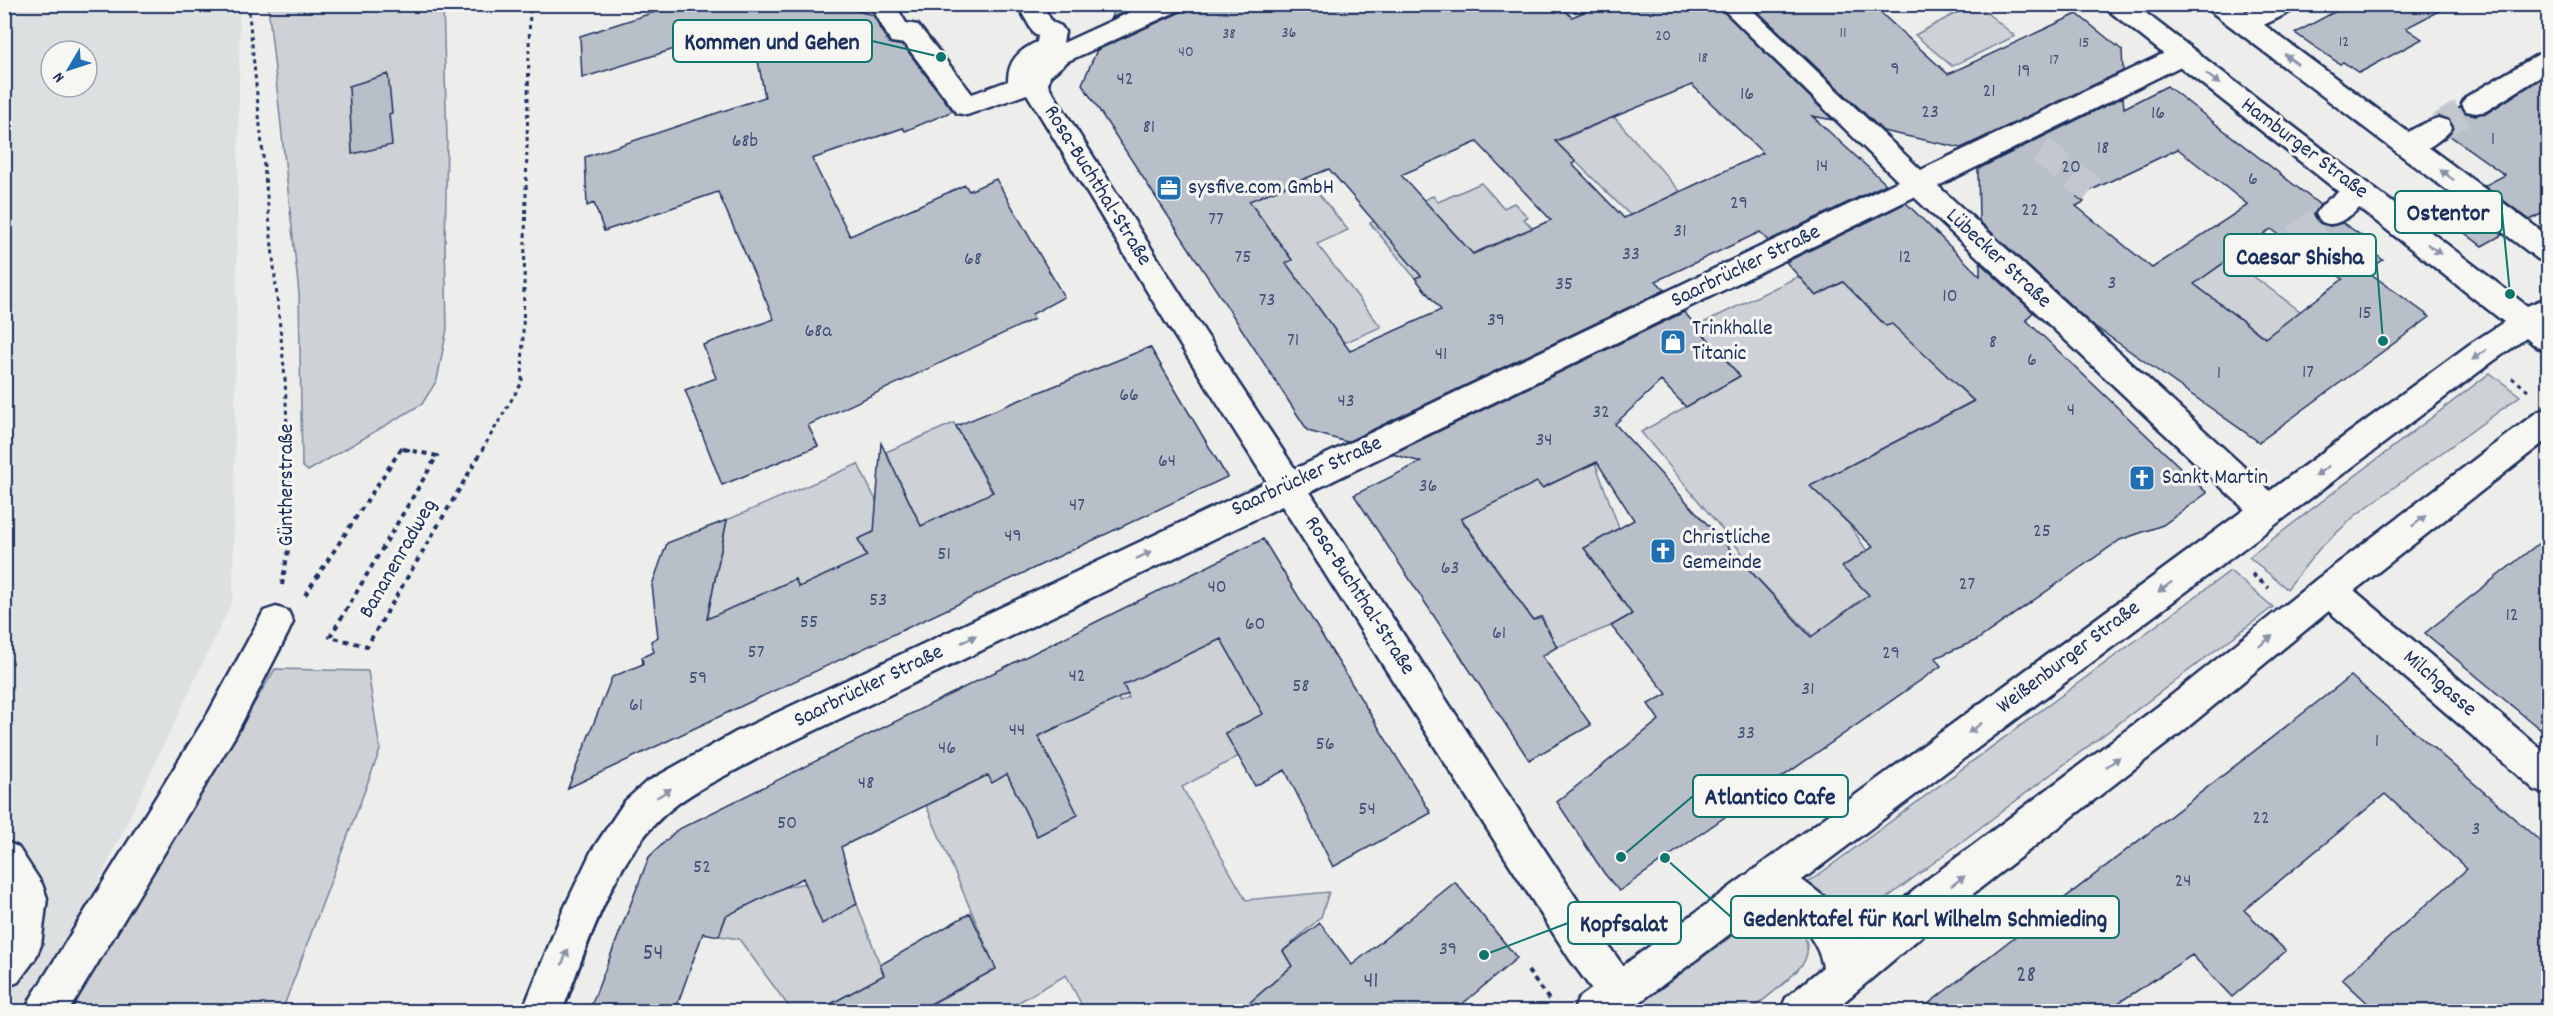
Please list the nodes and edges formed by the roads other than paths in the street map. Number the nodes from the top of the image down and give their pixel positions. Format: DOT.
graph roads {
  1 [pos="882,4"];
  2 [pos="1029,4"];
  3 [pos="1171,4"];
  4 [pos="1730,4"];
  5 [pos="2117,4"];
  6 [pos="2218,4"];
  7 [pos="2285,4"];
  8 [pos="2244,23"];
  9 [pos="2182,55"];
  10 [pos="2548,60"];
  11 [pos="2475,104"];
  12 [pos="2438,128"];
  13 [pos="2408,146"];
  14 [pos="1918,184"];
  15 [pos="2360,192"];
  16 [pos="2330,214"];
  17 [pos="2548,251"];
  18 [pos="2541,323"];
  19 [pos="2548,421"];
  20 [pos="1288,486"];
  21 [pos="2268,510"];
  22 [pos="2329,590"];
  23 [pos="276,622"];
  24 [pos="2548,778"];
  25 [pos="4,860"];
  26 [pos="1760,888"];
  27 [pos="4,968"];
  28 [pos="1844,975"];
  29 [pos="1606,1002"];
  30 [pos="45,1011"];
  31 [pos="542,1011"];
  32 [pos="1800,1011"];
  1 -- 2 [label="street"];
  3 -- 20 [label="street, Rosa-Buchthal-Straße"];
  4 -- 14 [label="street, Lübecker Straße"];
  5 -- 9 [label="street, Hamburger Straße"];
  6 -- 8 [label="street"];
  7 -- 8 [label="street"];
  13 -- 8 [label="street, one-way"];
  9 -- 14 [label="street, Saarbrücker Straße"];
  9 -- 15 [label="street, Hamburger Straße, one-way"];
  10 -- 11 [label="street"];
  12 -- 13 [label="street"];
  17 -- 13 [label="street, one-way"];
  14 -- 20 [label="street, Saarbrücker Straße"];
  14 -- 21 [label="street, Lübecker Straße"];
  15 -- 16 [label="street"];
  15 -- 18 [label="street, Hamburger Straße, one-way"];
  18 -- 21 [label="street, Weißenburger Straße, one-way"];
  22 -- 19 [label="street, one-way"];
  20 -- 29 [label="street, Rosa-Buchthal-Straße"];
  31 -- 20 [label="street, Saarbrücker Straße, one-way"];
  21 -- 26 [label="street, Weißenburger Straße, one-way"];
  22 -- 24 [label="street, Milchgasse"];
  28 -- 22 [label="street, one-way"];
  23 -- 30 [label="street"];
  25 -- 27 [label="street"];
  26 -- 28 [label="street"];
  26 -- 29 [label="street, Weißenburger Straße"];
  28 -- 32 [label="street"];
}
